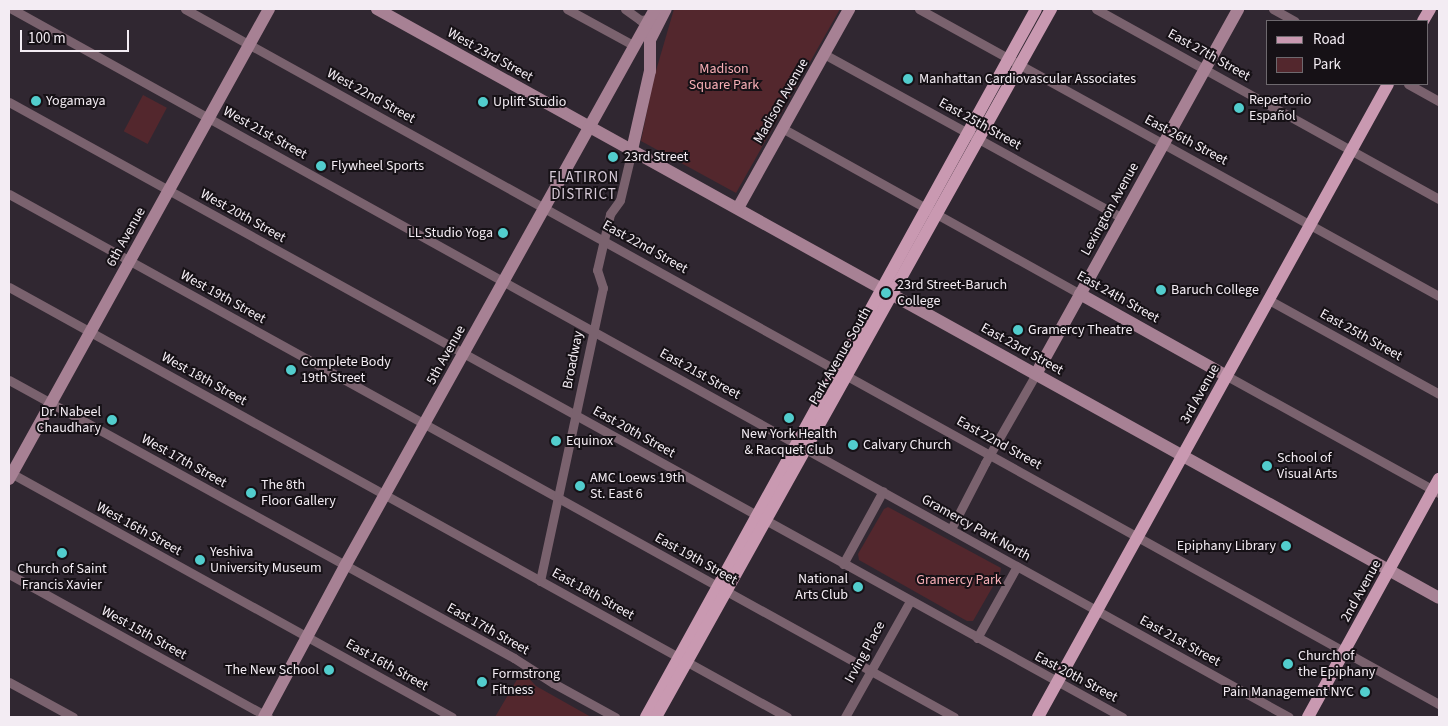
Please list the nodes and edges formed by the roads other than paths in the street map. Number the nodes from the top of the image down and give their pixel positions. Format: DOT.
graph roads {
  1 [pos="12,9"];
  2 [pos="185,9"];
  3 [pos="269,9"];
  4 [pos="377,9"];
  5 [pos="567,9"];
  6 [pos="625,9"];
  7 [pos="666,9"];
  8 [pos="850,9"];
  9 [pos="919,9"];
  10 [pos="1036,9"];
  11 [pos="1051,9"];
  12 [pos="1096,9"];
  13 [pos="1238,9"];
  14 [pos="1273,9"];
  15 [pos="1430,9"];
  16 [pos="653,14"];
  17 [pos="1293,20"];
  18 [pos="1424,20"];
  19 [pos="249,45"];
  20 [pos="635,46"];
  21 [pos="824,54"];
  22 [pos="1008,58"];
  23 [pos="1020,64"];
  24 [pos="1205,69"];
  25 [pos="1387,85"];
  26 [pos="1410,85"];
  27 [pos="1439,101"];
  28 [pos="9,102"];
  29 [pos="209,118"];
  30 [pos="590,127"];
  31 [pos="782,128"];
  32 [pos="967,133"];
  33 [pos="979,139"];
  34 [pos="1163,144"];
  35 [pos="632,150"];
  36 [pos="1351,150"];
  37 [pos="169,190"];
  38 [pos="9,194"];
  39 [pos="1439,199"];
  40 [pos="545,208"];
  41 [pos="738,208"];
  42 [pos="931,212"];
  43 [pos="1122,218"];
  44 [pos="1310,224"];
  45 [pos="604,240"];
  46 [pos="130,262"];
  47 [pos="504,282"];
  48 [pos="9,287"];
  49 [pos="888,292"];
  50 [pos="1080,294"];
  51 [pos="1439,296"];
  52 [pos="1269,300"];
  53 [pos="593,330"];
  54 [pos="90,332"];
  55 [pos="464,354"];
  56 [pos="842,372"];
  57 [pos="1036,374"];
  58 [pos="1227,376"];
  59 [pos="9,380"];
  60 [pos="1439,394"];
  61 [pos="51,403"];
  62 [pos="575,416"];
  63 [pos="425,424"];
  64 [pos="801,446"];
  65 [pos="990,454"];
  66 [pos="1183,456"];
  67 [pos="10,475"];
  68 [pos="1437,487"];
  69 [pos="882,492"];
  70 [pos="386,495"];
  71 [pos="557,497"];
  72 [pos="761,518"];
  73 [pos="951,530"];
  74 [pos="1138,536"];
  75 [pos="843,564"];
  76 [pos="346,566"];
  77 [pos="1017,566"];
  78 [pos="1389,570"];
  79 [pos="9,574"];
  80 [pos="540,581"];
  81 [pos="1057,588"];
  82 [pos="722,589"];
  83 [pos="1439,598"];
  84 [pos="910,601"];
  85 [pos="1097,611"];
  86 [pos="308,638"];
  87 [pos="977,638"];
  88 [pos="1344,652"];
  89 [pos="683,659"];
  90 [pos="871,671"];
  91 [pos="9,682"];
  92 [pos="1058,682"];
  93 [pos="1439,704"];
  94 [pos="73,717"];
  95 [pos="266,717"];
  96 [pos="452,717"];
  97 [pos="615,717"];
  98 [pos="646,717"];
  99 [pos="656,717"];
  100 [pos="787,717"];
  101 [pos="845,717"];
  102 [pos="954,717"];
  103 [pos="1038,717"];
  104 [pos="1122,717"];
  105 [pos="1289,717"];
  106 [pos="1308,717"];
  1 -- 29 [label="street, West 21st Street"];
  2 -- 19 [label="street, West 22nd Street"];
  3 -- 19 [label="main road, 6th Avenue"];
  4 -- 30 [label="main road, West 23rd Street"];
  5 -- 20 [label="street"];
  6 -- 16 [label="street"];
  7 -- 35 [label="main road"];
  8 -- 21 [label="main road, Madison Avenue"];
  9 -- 22 [label="street, East 26th Street"];
  10 -- 22 [label="main road, Park Avenue South"];
  11 -- 23 [label="main road, Park Avenue South"];
  12 -- 24 [label="street, East 27th Street"];
  13 -- 24 [label="main road, Lexington Avenue"];
  14 -- 17 [label="street"];
  15 -- 18 [label="main road"];
  16 -- 20 [label="main road, 5th Avenue"];
  19 -- 29 [label="main road, 6th Avenue"];
  19 -- 40 [label="street, West 22nd Street"];
  20 -- 30 [label="main road, 5th Avenue"];
  21 -- 31 [label="main road, Madison Avenue"];
  21 -- 32 [label="street, East 25th Street"];
  22 -- 23 [label="street, East 26th Street"];
  22 -- 32 [label="main road, Park Avenue South"];
  23 -- 33 [label="main road, Park Avenue South"];
  23 -- 34 [label="street, East 26th Street"];
  24 -- 34 [label="main road, Lexington Avenue"];
  24 -- 36 [label="street, East 27th Street"];
  25 -- 36 [label="main road, 3rd Avenue"];
  26 -- 27 [label="street"];
  28 -- 37 [label="street, West 20th Street"];
  29 -- 37 [label="main road, 6th Avenue"];
  29 -- 47 [label="street, West 21st Street"];
  30 -- 35 [label="main road, East 23rd Street"];
  30 -- 40 [label="main road, 5th Avenue"];
  31 -- 41 [label="main road, Madison Avenue"];
  31 -- 42 [label="street, East 24th Street"];
  32 -- 33 [label="street, East 25th Street"];
  32 -- 42 [label="main road, Park Avenue South"];
  33 -- 42 [label="main road, Park Avenue South"];
  33 -- 43 [label="street, East 25th Street"];
  34 -- 43 [label="main road, Lexington Avenue"];
  34 -- 44 [label="street, East 26th Street"];
  35 -- 41 [label="main road, East 23rd Street"];
  35 -- 45 [label="street, Broadway"];
  36 -- 39 [label="street, East 27th Street"];
  36 -- 44 [label="main road, 3rd Avenue"];
  37 -- 46 [label="main road, 6th Avenue"];
  37 -- 55 [label="street, West 20th Street"];
  38 -- 46 [label="street, West 19th Street"];
  40 -- 45 [label="street, East 22nd Street"];
  40 -- 47 [label="main road, 5th Avenue"];
  41 -- 49 [label="main road, East 23rd Street"];
  42 -- 49 [label="main road, Park Avenue South"];
  42 -- 50 [label="street, East 24th Street"];
  43 -- 50 [label="main road, Lexington Avenue"];
  44 -- 51 [label="street, East 26th Street"];
  44 -- 52 [label="main road, 3rd Avenue"];
  45 -- 53 [label="street, Broadway"];
  45 -- 56 [label="street, East 22nd Street"];
  46 -- 54 [label="main road, 6th Avenue"];
  46 -- 63 [label="street, West 19th Street"];
  47 -- 53 [label="street, East 21st Street"];
  47 -- 55 [label="main road, 5th Avenue"];
  48 -- 54 [label="street, West 18th Street"];
  49 -- 56 [label="main road, Park Avenue South"];
  49 -- 57 [label="main road, East 23rd Street"];
  50 -- 57 [label="main road, Lexington Avenue"];
  50 -- 58 [label="main road, East 24th Street"];
  52 -- 58 [label="main road, 3rd Avenue"];
  52 -- 60 [label="street, East 25th Street"];
  53 -- 62 [label="street, Broadway"];
  53 -- 64 [label="street, East 21st Street"];
  54 -- 61 [label="main road, 6th Avenue"];
  54 -- 70 [label="street, West 18th Street"];
  55 -- 62 [label="street, East 20th Street"];
  55 -- 63 [label="main road, 5th Avenue"];
  56 -- 64 [label="main road, Park Avenue South"];
  56 -- 65 [label="street, East 22nd Street"];
  57 -- 65 [label="street, Lexington Avenue"];
  57 -- 66 [label="main road, East 23rd Street"];
  58 -- 66 [label="main road, 3rd Avenue"];
  58 -- 68 [label="street, East 24th Street"];
  59 -- 61 [label="street, West 17th Street"];
  61 -- 67 [label="main road, 6th Avenue"];
  61 -- 76 [label="street, West 17th Street"];
  62 -- 71 [label="street, Broadway"];
  62 -- 72 [label="street, East 20th Street"];
  63 -- 70 [label="main road, 5th Avenue"];
  63 -- 71 [label="street, East 19th Street"];
  64 -- 69 [label="street, East 21st Street"];
  64 -- 72 [label="main road, Park Avenue South"];
  65 -- 73 [label="street, Lexington Avenue"];
  65 -- 74 [label="street, East 22nd Street"];
  66 -- 74 [label="main road, 3rd Avenue"];
  66 -- 78 [label="main road, East 23rd Street"];
  67 -- 86 [label="street, West 16th Street"];
  68 -- 78 [label="main road, 2nd Avenue"];
  69 -- 73 [label="street, Gramercy Park North"];
  69 -- 75 [label="street"];
  70 -- 76 [label="main road, 5th Avenue"];
  70 -- 80 [label="street, East 18th Street"];
  71 -- 80 [label="street, Broadway"];
  71 -- 82 [label="street, East 19th Street"];
  72 -- 75 [label="street, East 20th Street"];
  72 -- 82 [label="main road, Park Avenue South"];
  73 -- 77 [label="street, Gramercy Park North"];
  74 -- 85 [label="main road, 3rd Avenue"];
  74 -- 88 [label="street, East 22nd Street"];
  75 -- 84 [label="street, East 20th Street"];
  76 -- 86 [label="main road, 5th Avenue"];
  76 -- 97 [label="street, East 17th Street"];
  77 -- 81 [label="street, Gramercy Park North"];
  77 -- 87 [label="street"];
  78 -- 83 [label="main road, East 23rd Street"];
  78 -- 88 [label="main road, 2nd Avenue"];
  79 -- 95 [label="street, West 15th Street"];
  80 -- 89 [label="street, East 18th Street"];
  81 -- 85 [label="street, East 21st Street"];
  82 -- 89 [label="main road, Park Avenue South"];
  82 -- 90 [label="street, East 19th Street"];
  84 -- 87 [label="street, East 20th Street"];
  84 -- 90 [label="street, Irving Place"];
  85 -- 92 [label="main road, 3rd Avenue"];
  85 -- 105 [label="street, East 21st Street"];
  86 -- 95 [label="main road, 5th Avenue"];
  86 -- 96 [label="street, East 16th Street"];
  87 -- 92 [label="street, East 20th Street"];
  88 -- 93 [label="street, East 22nd Street"];
  88 -- 106 [label="main road, 2nd Avenue"];
  89 -- 98 [label="main road, Park Avenue South"];
  89 -- 99 [label="main road, Park Avenue South"];
  89 -- 100 [label="street, East 18th Street"];
  90 -- 101 [label="street, Irving Place"];
  90 -- 102 [label="street, East 19th Street"];
  91 -- 94 [label="street"];
  92 -- 103 [label="main road, 3rd Avenue"];
  92 -- 104 [label="street, East 20th Street"];
}
